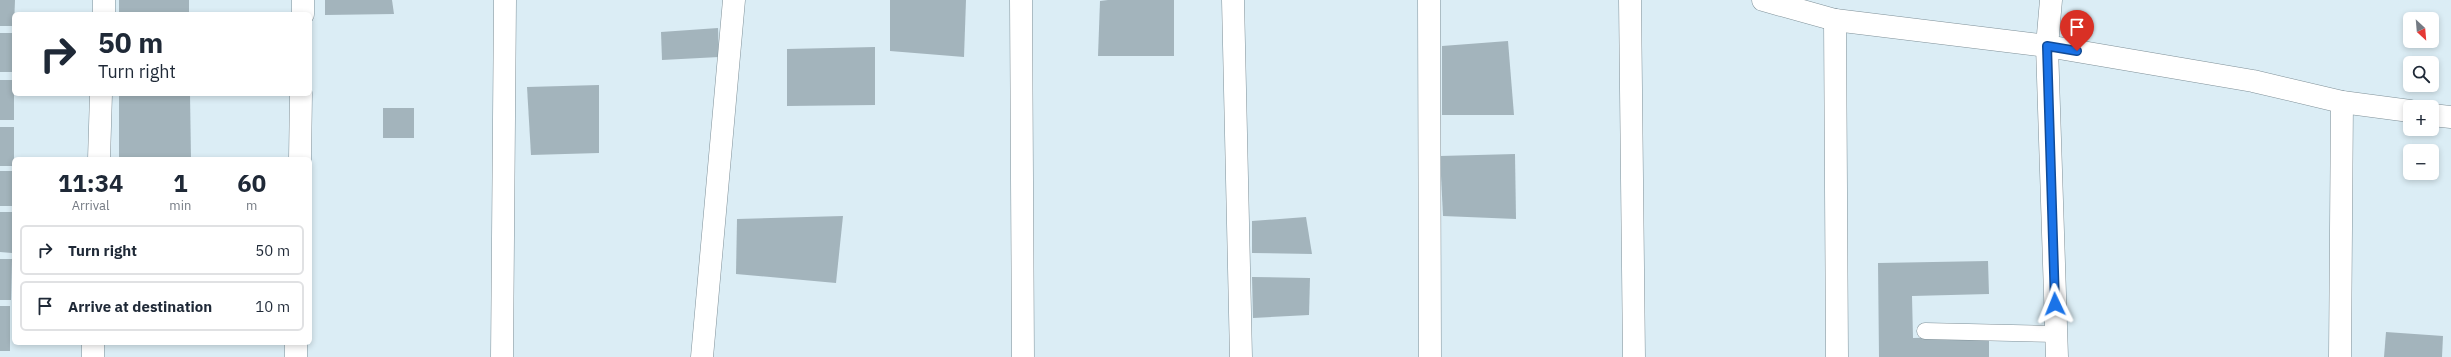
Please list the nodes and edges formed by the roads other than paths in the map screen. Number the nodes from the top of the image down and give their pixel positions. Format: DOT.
graph roads {
  1 [pos="104,0"];
  2 [pos="303,0"];
  3 [pos="505,0"];
  4 [pos="734,0"];
  5 [pos="1021,0"];
  6 [pos="1232,0"];
  7 [pos="1429,0"];
  8 [pos="1630,0"];
  9 [pos="1763,0"];
  10 [pos="2051,0"];
  11 [pos="104,12"];
  12 [pos="303,12"];
  13 [pos="1835,20"];
  14 [pos="2047,46"];
  15 [pos="101,96"];
  16 [pos="301,96"];
  17 [pos="2342,102"];
  18 [pos="2403,110"];
  19 [pos="2439,115"];
  20 [pos="2451,117"];
  21 [pos="99,157"];
  22 [pos="300,157"];
  23 [pos="1925,331"];
  24 [pos="2056,334"];
  25 [pos="94,345"];
  26 [pos="296,345"];
  27 [pos="93,357"];
  28 [pos="296,357"];
  29 [pos="502,357"];
  30 [pos="702,357"];
  31 [pos="1023,357"];
  32 [pos="1241,357"];
  33 [pos="1430,357"];
  34 [pos="1634,357"];
  35 [pos="1837,357"];
  36 [pos="2057,357"];
  37 [pos="2340,357"];
  1 -- 11 [label="street"];
  2 -- 12 [label="street"];
  3 -- 29 [label="street"];
  4 -- 30 [label="street"];
  5 -- 31 [label="street"];
  6 -- 32 [label="street"];
  7 -- 33 [label="street"];
  8 -- 34 [label="street"];
  9 -- 13 [label="street"];
  10 -- 14 [label="street"];
  13 -- 14 [label="street"];
  13 -- 35 [label="street"];
  14 -- 17 [label="street"];
  14 -- 24 [label="street"];
  15 -- 21 [label="street"];
  16 -- 22 [label="street"];
  17 -- 18 [label="street"];
  17 -- 37 [label="street"];
  19 -- 20 [label="street"];
  23 -- 24 [label="lane"];
  24 -- 36 [label="street"];
  25 -- 27 [label="street"];
  26 -- 28 [label="street"];
}
